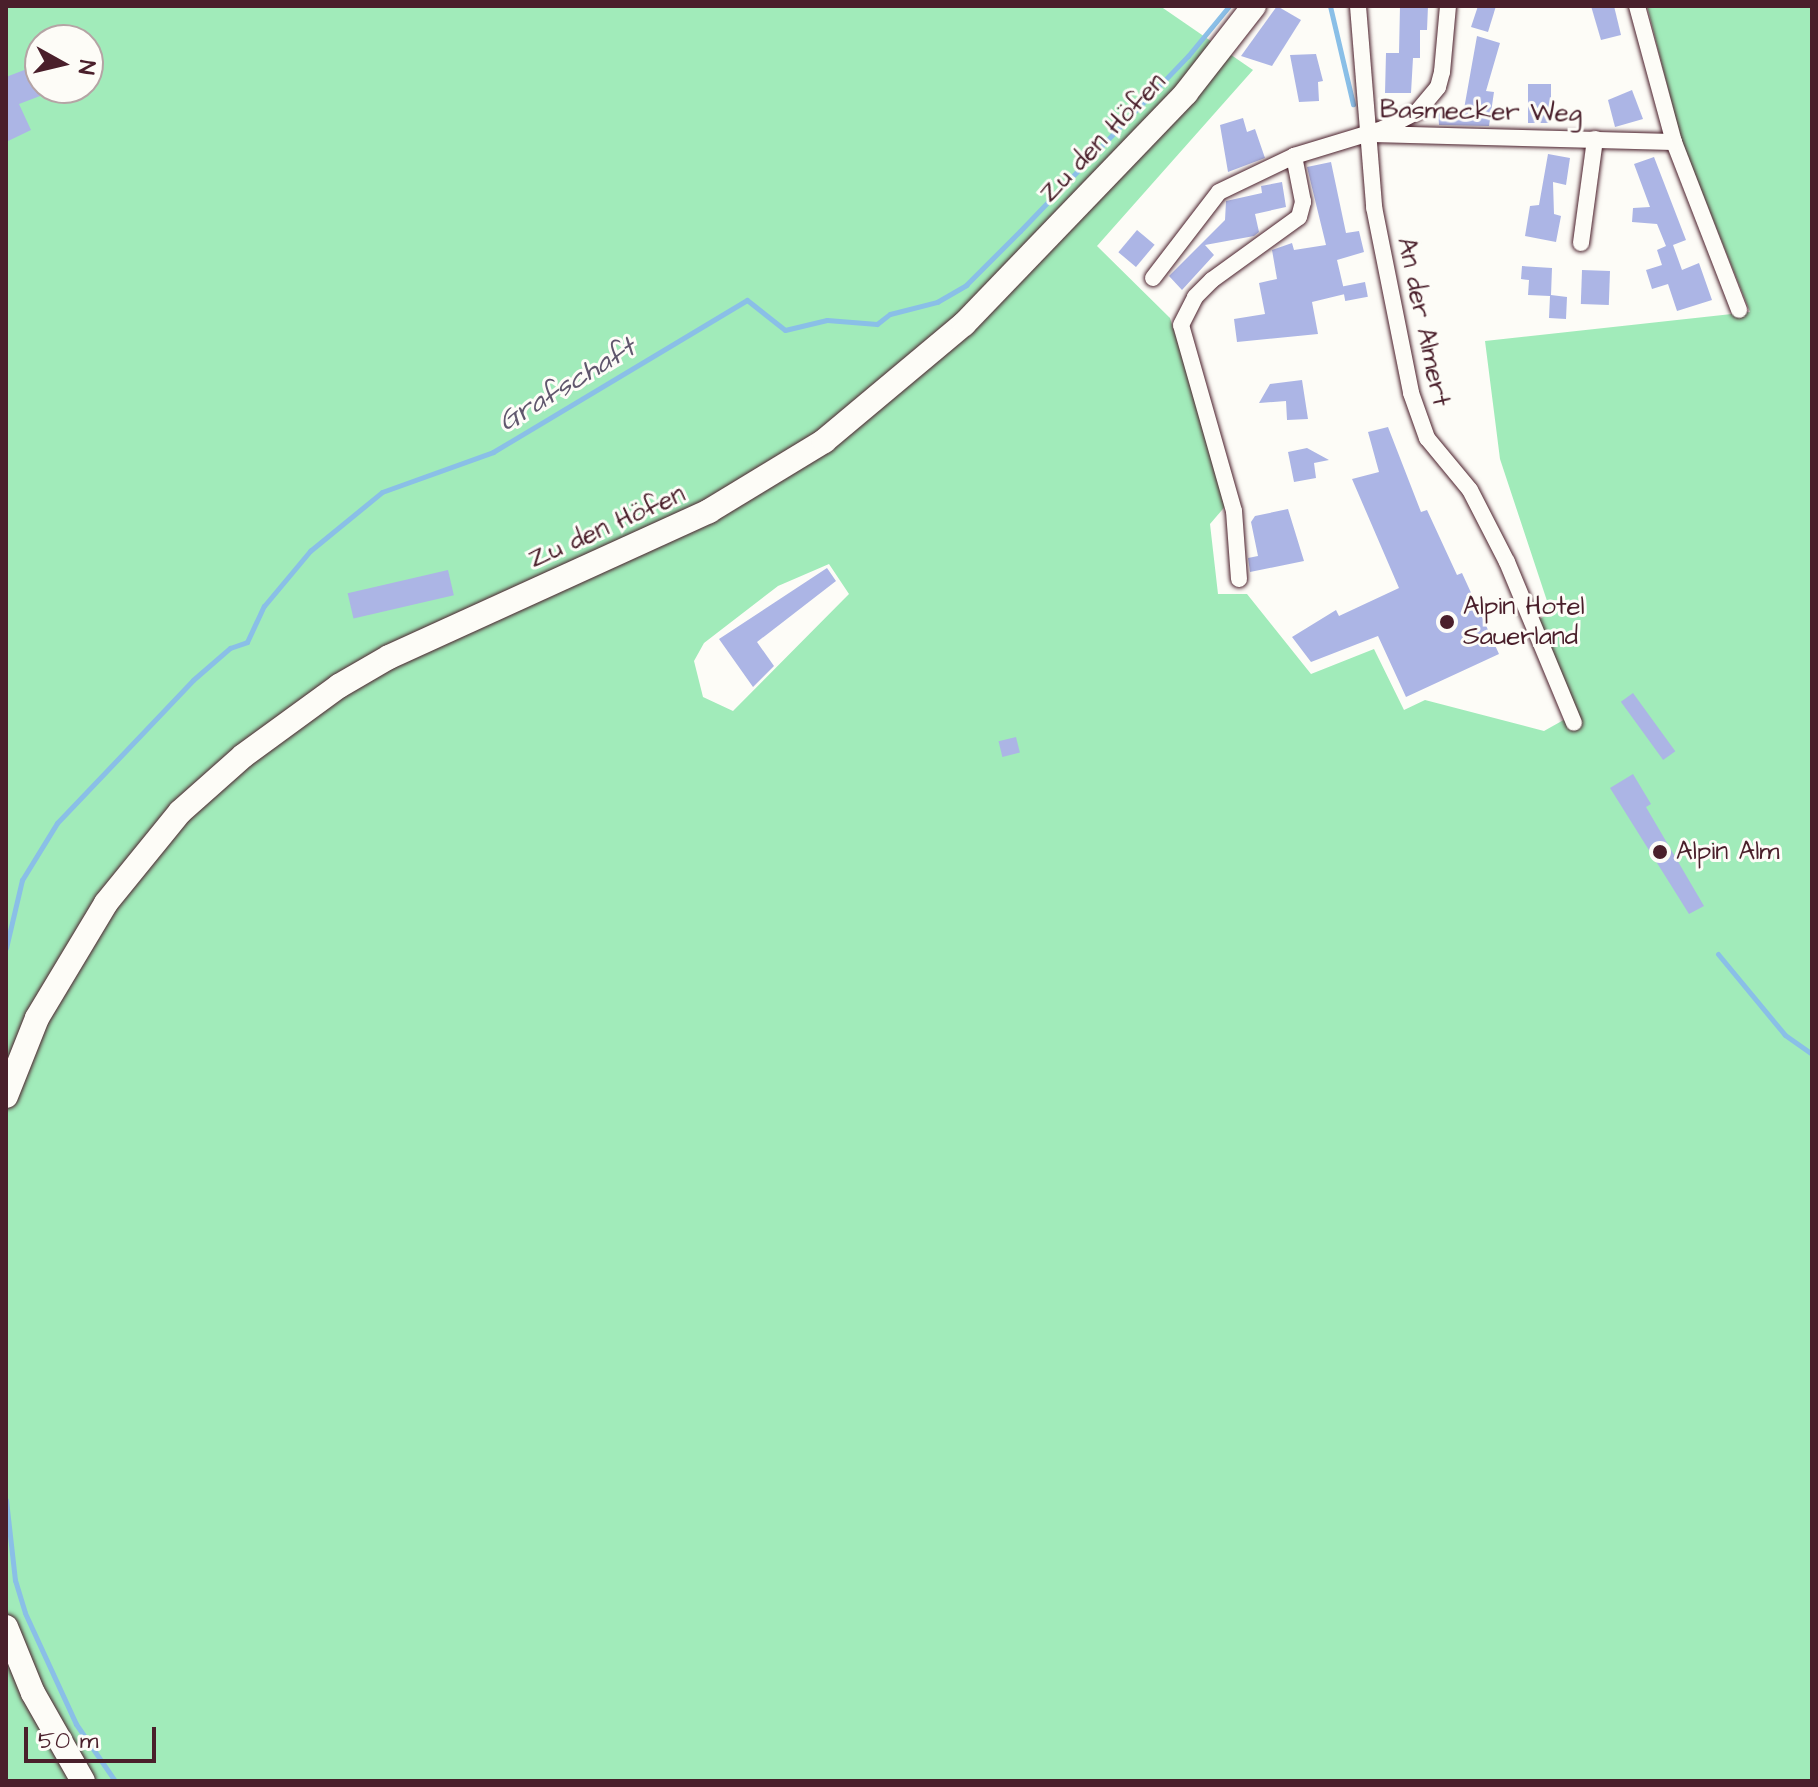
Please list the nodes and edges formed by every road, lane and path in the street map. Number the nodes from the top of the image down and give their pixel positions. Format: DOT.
graph roads {
  1 [pos="1254,6"];
  2 [pos="1358,6"];
  3 [pos="1448,6"];
  4 [pos="1637,6"];
  5 [pos="1366,133"];
  6 [pos="1595,139"];
  7 [pos="1674,142"];
  8 [pos="1294,156"];
  9 [pos="1581,243"];
  10 [pos="1153,278"];
  11 [pos="1739,310"];
  12 [pos="1239,579"];
  13 [pos="1574,723"];
  14 [pos="6,1096"];
  15 [pos="6,1627"];
  16 [pos="83,1781"];
  1 -- 14 [label="street, Zu den Höfen"];
  2 -- 5 [label="street, An der Almert"];
  3 -- 5 [label="street"];
  4 -- 7 [label="street"];
  5 -- 6 [label="street, Basmecker Weg"];
  5 -- 8 [label="street"];
  5 -- 13 [label="street, An der Almert"];
  6 -- 7 [label="street, Basmecker Weg"];
  6 -- 9 [label="street, Basmecker Weg"];
  7 -- 11 [label="street"];
  8 -- 10 [label="street"];
  8 -- 12 [label="street"];
  15 -- 16 [label="street"];
}
